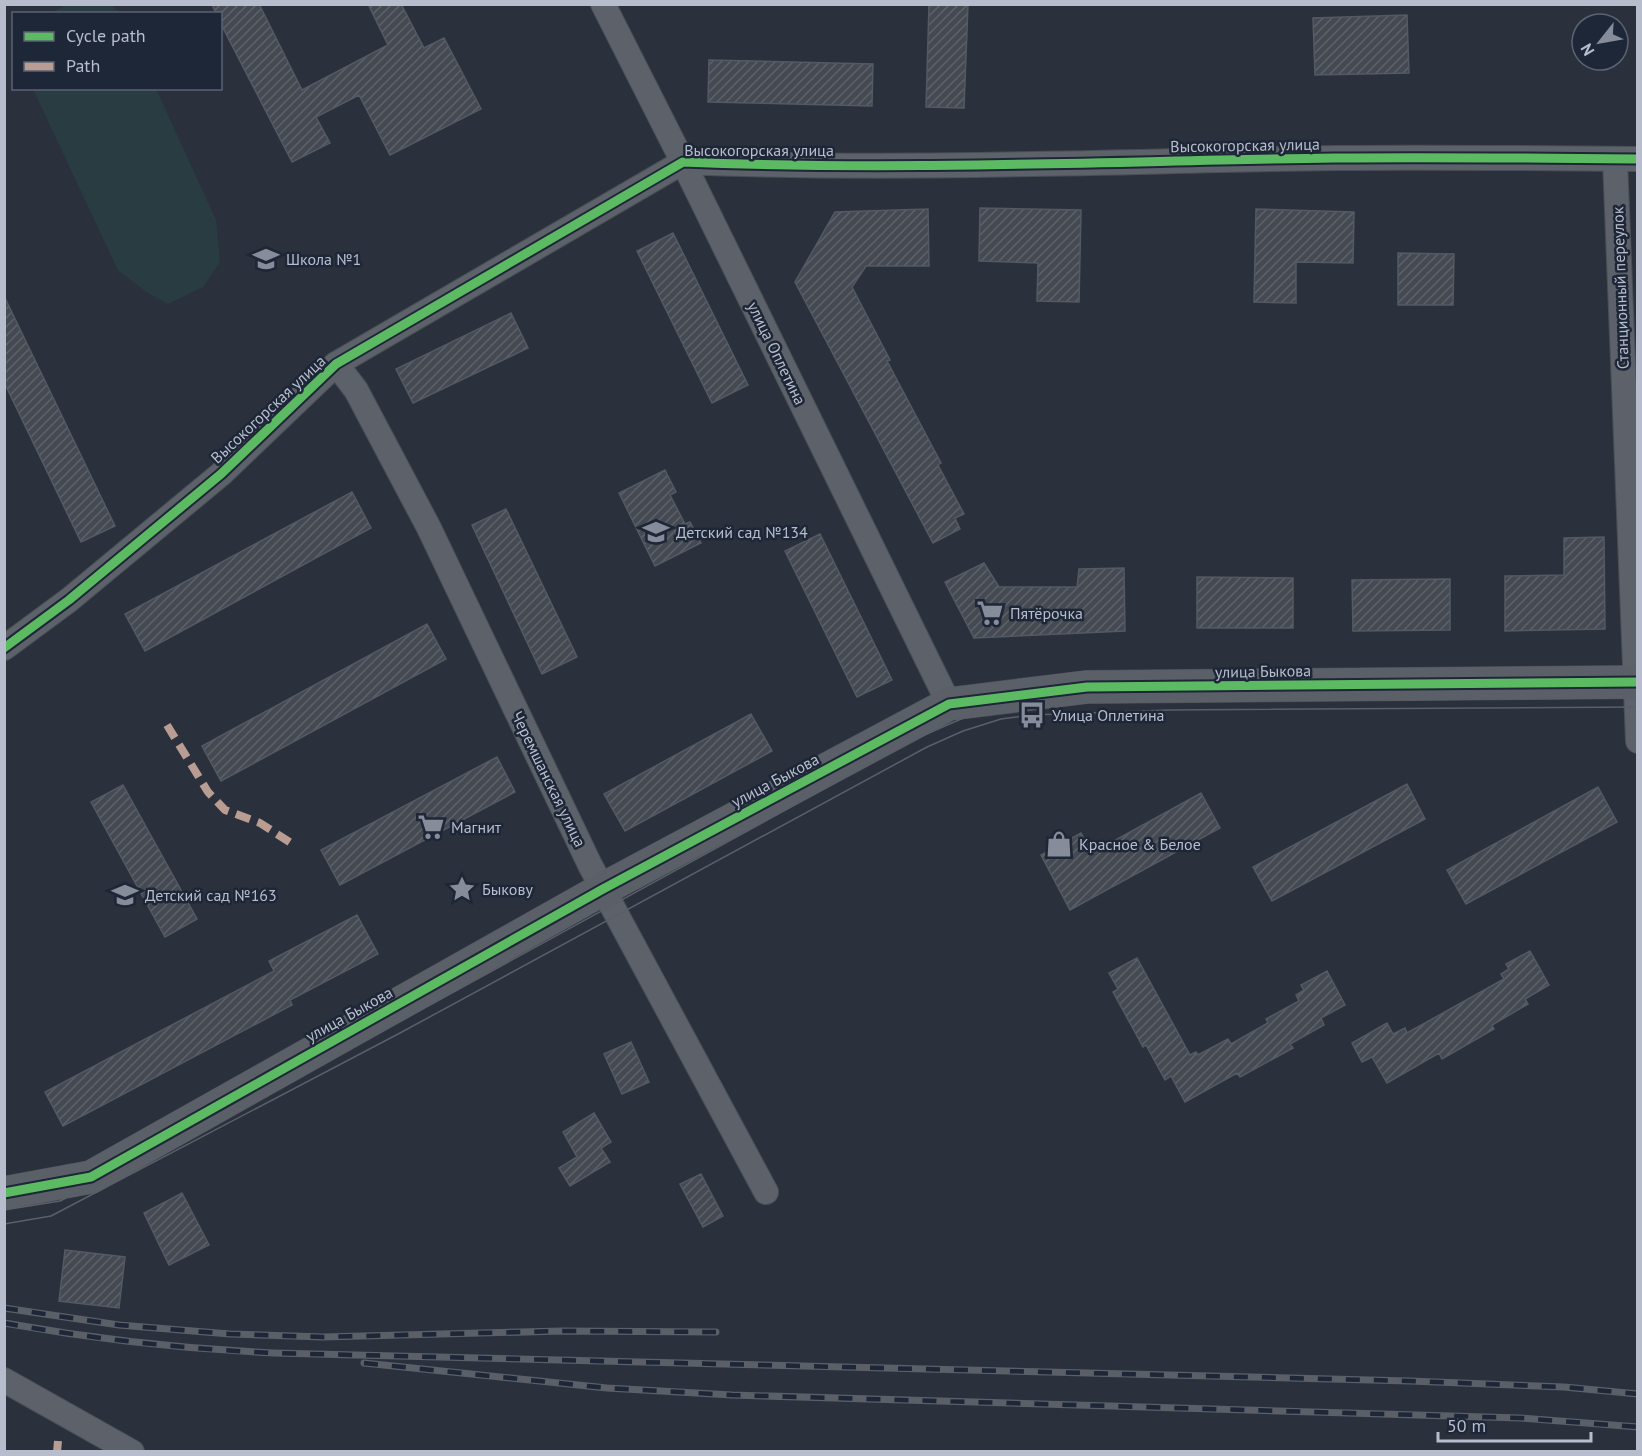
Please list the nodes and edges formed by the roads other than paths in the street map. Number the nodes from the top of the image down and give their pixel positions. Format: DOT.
graph roads {
  1 [pos="603,4"];
  2 [pos="1626,159"];
  3 [pos="683,162"];
  4 [pos="336,364"];
  5 [pos="4,648"];
  6 [pos="1636,682"];
  7 [pos="949,704"];
  8 [pos="1638,741"];
  9 [pos="603,889"];
  10 [pos="766,1191"];
  11 [pos="4,1193"];
  12 [pos="4,1380"];
  13 [pos="132,1452"];
  1 -- 3 [label="street, улица Оплетина"];
  2 -- 3 [label="street, Высокогорская улица"];
  2 -- 6 [label="street, Станционный переулок"];
  3 -- 4 [label="street, Высокогорская улица"];
  3 -- 7 [label="street, улица Оплетина"];
  4 -- 5 [label="street, Высокогорская улица"];
  4 -- 9 [label="street, Черемшанская улица"];
  6 -- 7 [label="street, улица Быкова"];
  6 -- 8 [label="street, Станционный переулок"];
  7 -- 9 [label="street, улица Быкова"];
  9 -- 10 [label="street, Черемшанская улица"];
  9 -- 11 [label="street, улица Быкова"];
  12 -- 13 [label="street"];
}
